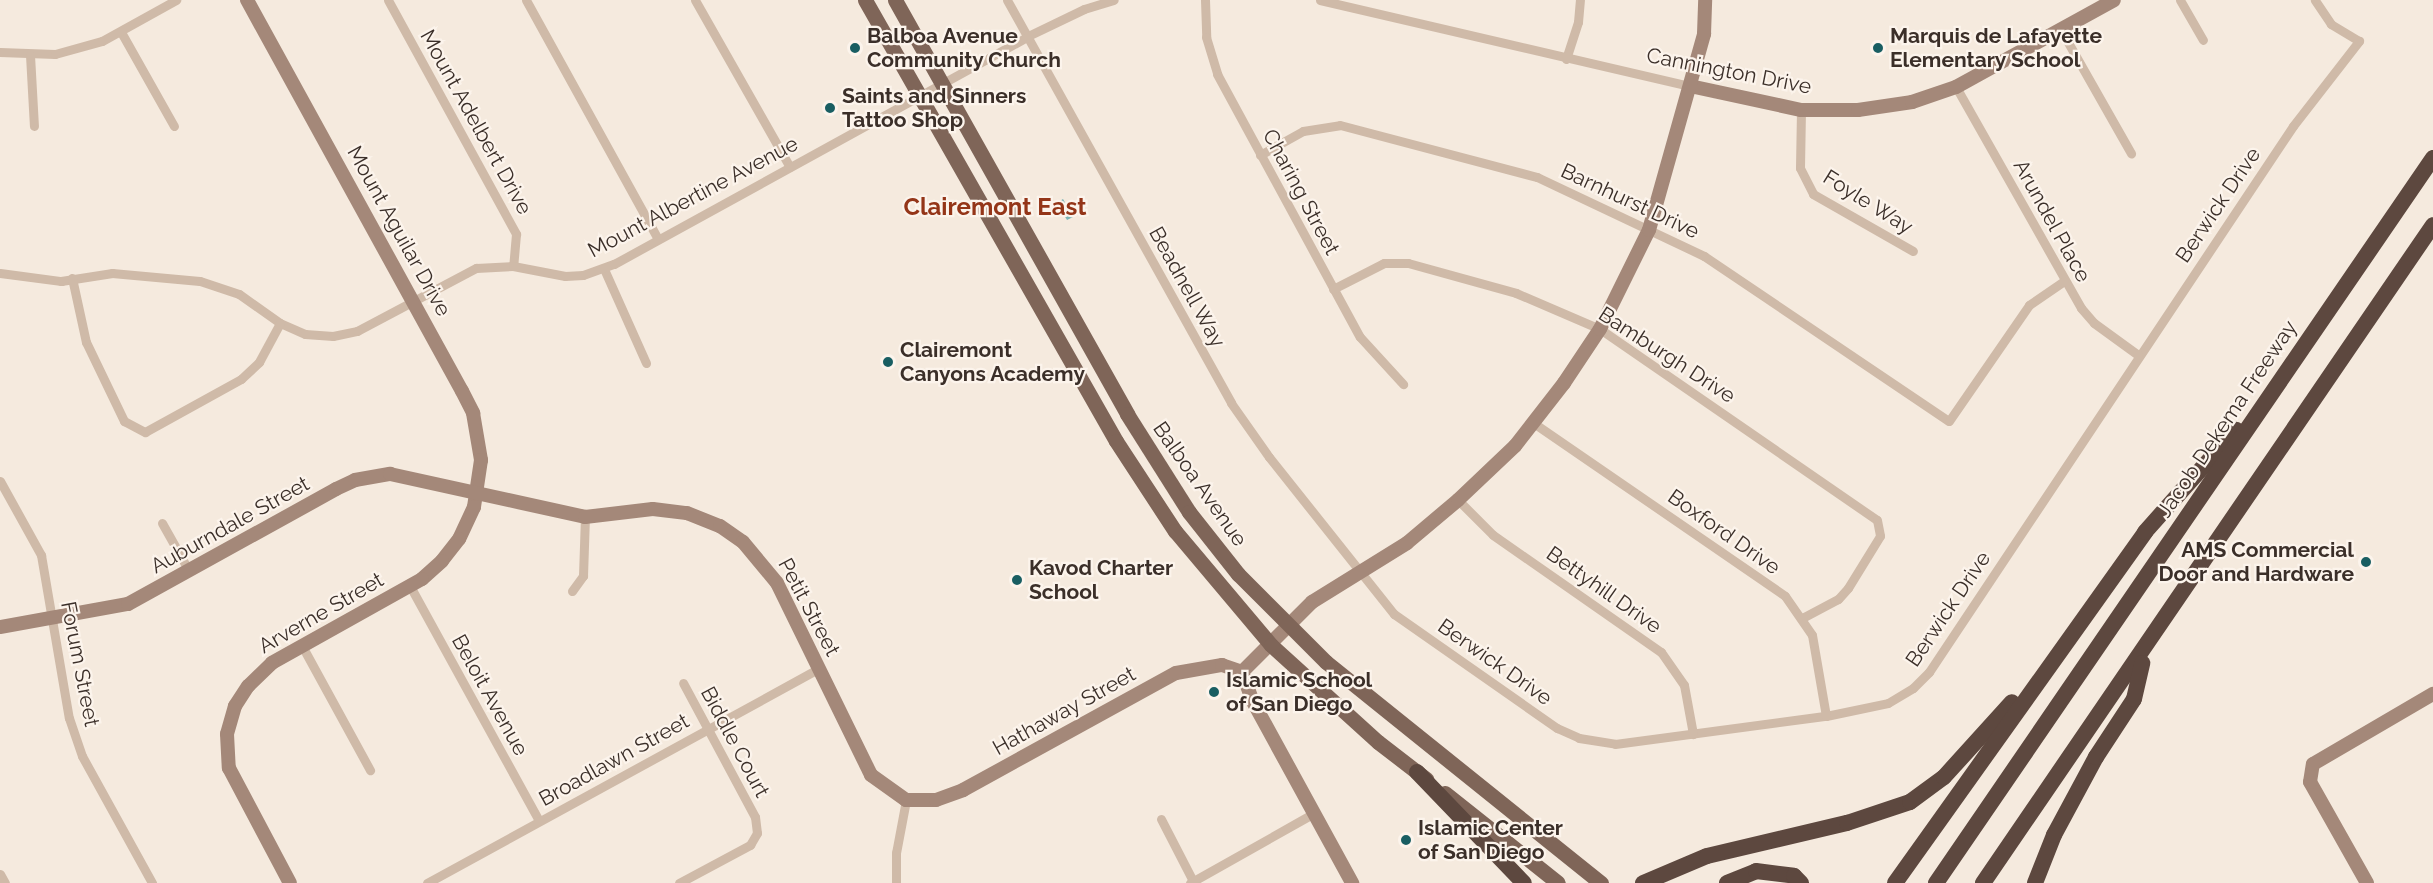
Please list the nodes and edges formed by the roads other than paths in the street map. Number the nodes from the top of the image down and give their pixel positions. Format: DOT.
graph roads {
  1 [pos="176,0"];
  2 [pos="247,0"];
  3 [pos="388,0"];
  4 [pos="526,0"];
  5 [pos="695,0"];
  6 [pos="865,0"];
  7 [pos="896,0"];
  8 [pos="1007,0"];
  9 [pos="1114,0"];
  10 [pos="1205,0"];
  11 [pos="1320,0"];
  12 [pos="1580,0"];
  13 [pos="1705,0"];
  14 [pos="2114,0"];
  15 [pos="2180,0"];
  16 [pos="2315,0"];
  17 [pos="2061,30"];
  18 [pos="121,32"];
  19 [pos="1028,36"];
  20 [pos="2203,40"];
  21 [pos="0,52"];
  22 [pos="30,55"];
  23 [pos="1566,59"];
  24 [pos="941,84"];
  25 [pos="1690,86"];
  26 [pos="1956,87"];
  27 [pos="918,96"];
  28 [pos="1801,110"];
  29 [pos="34,126"];
  30 [pos="174,126"];
  31 [pos="2131,153"];
  32 [pos="1260,155"];
  33 [pos="2433,158"];
  34 [pos="790,167"];
  35 [pos="2433,225"];
  36 [pos="1649,230"];
  37 [pos="658,239"];
  38 [pos="1913,251"];
  39 [pos="513,266"];
  40 [pos="604,269"];
  41 [pos="0,273"];
  42 [pos="72,278"];
  43 [pos="2064,281"];
  44 [pos="1333,289"];
  45 [pos="414,301"];
  46 [pos="280,323"];
  47 [pos="1600,329"];
  48 [pos="2138,355"];
  49 [pos="646,363"];
  50 [pos="2281,380"];
  51 [pos="1403,384"];
  52 [pos="1535,424"];
  53 [pos="0,481"];
  54 [pos="478,492"];
  55 [pos="1458,500"];
  56 [pos="585,517"];
  57 [pos="162,523"];
  58 [pos="189,572"];
  59 [pos="1364,572"];
  60 [pos="410,586"];
  61 [pos="572,591"];
  62 [pos="1803,618"];
  63 [pos="53,619"];
  64 [pos="0,627"];
  65 [pos="1289,628"];
  66 [pos="2072,634"];
  67 [pos="301,644"];
  68 [pos="1271,645"];
  69 [pos="2144,653"];
  70 [pos="818,669"];
  71 [pos="1242,672"];
  72 [pos="683,683"];
  73 [pos="2433,694"];
  74 [pos="1826,716"];
  75 [pos="708,729"];
  76 [pos="1693,734"];
  77 [pos="370,770"];
  78 [pos="1417,772"];
  79 [pos="906,800"];
  80 [pos="1314,813"];
  81 [pos="1161,819"];
  82 [pos="539,821"];
  83 [pos="0,874"];
  84 [pos="1192,882"];
  85 [pos="1984,882"];
  86 [pos="5,883"];
  87 [pos="152,883"];
  88 [pos="290,883"];
  89 [pos="427,883"];
  90 [pos="679,883"];
  91 [pos="896,883"];
  92 [pos="1352,883"];
  93 [pos="1524,883"];
  94 [pos="1558,883"];
  95 [pos="1601,883"];
  96 [pos="1643,883"];
  97 [pos="1727,883"];
  98 [pos="1801,883"];
  99 [pos="1895,883"];
  100 [pos="1936,883"];
  101 [pos="2035,883"];
  102 [pos="2367,883"];
  1 -- 18 [label="street"];
  2 -- 45 [label="street, Mount Aguilar Drive"];
  3 -- 39 [label="street, Mount Adelbert Drive"];
  4 -- 37 [label="street"];
  5 -- 34 [label="street"];
  6 -- 27 [label="main road"];
  7 -- 24 [label="main road, Balboa Avenue"];
  8 -- 19 [label="street, Beadnell Way"];
  9 -- 19 [label="street"];
  10 -- 32 [label="street, Charing Street"];
  11 -- 23 [label="street, Cannington Drive"];
  12 -- 23 [label="street"];
  13 -- 25 [label="street"];
  14 -- 17 [label="street, Cannington Drive"];
  15 -- 20 [label="street"];
  16 -- 48 [label="street, Berwick Drive"];
  17 -- 26 [label="street, Cannington Drive"];
  17 -- 31 [label="street"];
  18 -- 22 [label="street"];
  18 -- 30 [label="street"];
  19 -- 24 [label="street"];
  19 -- 59 [label="street, Beadnell Way"];
  21 -- 22 [label="street"];
  22 -- 29 [label="street"];
  23 -- 25 [label="street, Cannington Drive"];
  24 -- 27 [label="street"];
  24 -- 65 [label="main road, Balboa Avenue"];
  25 -- 28 [label="street, Cannington Drive"];
  25 -- 36 [label="street"];
  26 -- 28 [label="street, Cannington Drive"];
  26 -- 43 [label="street, Arundel Place"];
  27 -- 34 [label="street, Mount Albertine Avenue"];
  27 -- 68 [label="main road"];
  28 -- 38 [label="street, Foyle Way"];
  32 -- 36 [label="street, Barnhurst Drive"];
  32 -- 44 [label="street, Charing Street"];
  33 -- 50 [label="highway, Jacob Dekema Freeway"];
  34 -- 37 [label="street, Mount Albertine Avenue"];
  35 -- 69 [label="highway"];
  36 -- 43 [label="street, Barnhurst Drive"];
  36 -- 47 [label="street"];
  37 -- 40 [label="street, Mount Albertine Avenue"];
  39 -- 40 [label="street, Mount Albertine Avenue"];
  39 -- 45 [label="street, Mount Albertine Avenue"];
  40 -- 49 [label="street"];
  41 -- 42 [label="street, Mount Albertine Avenue"];
  42 -- 46 [label="street, Mount Albertine Avenue"];
  42 -- 46 [label="street"];
  43 -- 48 [label="street, Arundel Place"];
  44 -- 47 [label="street, Bamburgh Drive"];
  44 -- 51 [label="street, Charing Street"];
  45 -- 46 [label="street, Mount Albertine Avenue"];
  45 -- 54 [label="street, Mount Aguilar Drive"];
  47 -- 52 [label="street"];
  47 -- 62 [label="street, Bamburgh Drive"];
  48 -- 74 [label="street, Berwick Drive"];
  50 -- 66 [label="highway"];
  50 -- 100 [label="highway, Jacob Dekema Freeway"];
  52 -- 55 [label="street"];
  52 -- 62 [label="street, Boxford Drive"];
  53 -- 63 [label="street, Forum Street"];
  54 -- 56 [label="street, Petit Street"];
  54 -- 58 [label="street, Auburndale Street"];
  54 -- 60 [label="street, Arverne Street"];
  55 -- 59 [label="street"];
  55 -- 76 [label="street, Bettyhill Drive"];
  56 -- 61 [label="street"];
  56 -- 70 [label="street, Petit Street"];
  57 -- 58 [label="street"];
  58 -- 63 [label="street, Auburndale Street"];
  59 -- 65 [label="street"];
  59 -- 76 [label="street, Berwick Drive"];
  60 -- 67 [label="street, Arverne Street"];
  60 -- 82 [label="street, Beloit Avenue"];
  62 -- 74 [label="street, Boxford Drive"];
  63 -- 64 [label="street, Auburndale Street"];
  63 -- 87 [label="street, Forum Street"];
  65 -- 68 [label="street"];
  65 -- 95 [label="main road, Balboa Avenue"];
  66 -- 96 [label="highway"];
  66 -- 99 [label="highway"];
  67 -- 77 [label="street"];
  67 -- 88 [label="street, Arverne Street"];
  68 -- 71 [label="street"];
  68 -- 78 [label="main road"];
  69 -- 85 [label="highway"];
  69 -- 101 [label="highway"];
  70 -- 75 [label="street, Broadlawn Street"];
  70 -- 79 [label="street, Petit Street"];
  71 -- 79 [label="street, Hathaway Street"];
  71 -- 80 [label="street"];
  72 -- 75 [label="street, Biddle Court"];
  73 -- 102 [label="street"];
  74 -- 76 [label="street, Berwick Drive"];
  75 -- 82 [label="street, Broadlawn Street"];
  75 -- 90 [label="street, Biddle Court"];
  78 -- 93 [label="highway"];
  78 -- 94 [label="main road"];
  79 -- 91 [label="street"];
  80 -- 84 [label="street"];
  80 -- 92 [label="street"];
  81 -- 84 [label="street"];
  82 -- 89 [label="street, Broadlawn Street"];
  83 -- 86 [label="street"];
  97 -- 98 [label="highway"];
}
